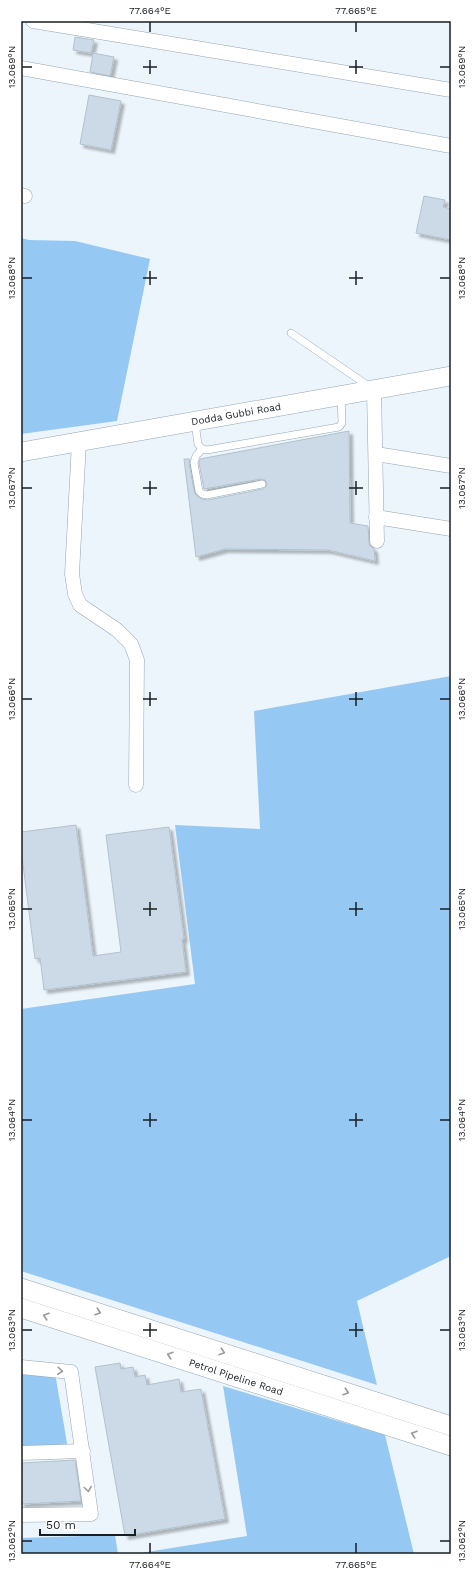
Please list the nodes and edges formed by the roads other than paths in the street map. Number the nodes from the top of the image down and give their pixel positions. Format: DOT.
graph roads {
  1 [pos="32,21"];
  2 [pos="21,68"];
  3 [pos="451,90"];
  4 [pos="451,146"];
  5 [pos="291,333"];
  6 [pos="451,376"];
  7 [pos="374,389"];
  8 [pos="341,396"];
  9 [pos="195,422"];
  10 [pos="79,442"];
  11 [pos="202,449"];
  12 [pos="21,452"];
  13 [pos="376,454"];
  14 [pos="451,466"];
  15 [pos="262,484"];
  16 [pos="376,517"];
  17 [pos="451,529"];
  18 [pos="377,541"];
  19 [pos="136,785"];
  20 [pos="21,1288"];
  21 [pos="21,1308"];
  22 [pos="21,1367"];
  23 [pos="309,1380"];
  24 [pos="302,1398"];
  25 [pos="451,1426"];
  26 [pos="451,1446"];
  27 [pos="83,1451"];
  28 [pos="21,1453"];
  29 [pos="21,1515"];
  1 -- 3 [label="street"];
  2 -- 4 [label="street"];
  5 -- 7 [label="lane"];
  6 -- 7 [label="main road, Dodda Gubbi Road"];
  7 -- 8 [label="main road, Dodda Gubbi Road"];
  7 -- 13 [label="street"];
  8 -- 9 [label="main road, Dodda Gubbi Road"];
  8 -- 11 [label="lane"];
  9 -- 10 [label="main road, Dodda Gubbi Road"];
  9 -- 11 [label="lane"];
  10 -- 12 [label="main road, Dodda Gubbi Road"];
  10 -- 19 [label="street"];
  11 -- 15 [label="lane"];
  13 -- 14 [label="street"];
  13 -- 16 [label="street"];
  16 -- 17 [label="street"];
  16 -- 18 [label="street"];
  20 -- 23 [label="main road, Petrol Pipeline Road, one-way"];
  24 -- 21 [label="main road, Petrol Pipeline Road, one-way"];
  22 -- 27 [label="street, one-way"];
  23 -- 24 [label="main road"];
  23 -- 25 [label="main road, Petrol Pipeline Road, one-way"];
  26 -- 24 [label="main road, Petrol Pipeline Road, one-way"];
  27 -- 28 [label="street"];
  27 -- 29 [label="street, one-way"];
}
